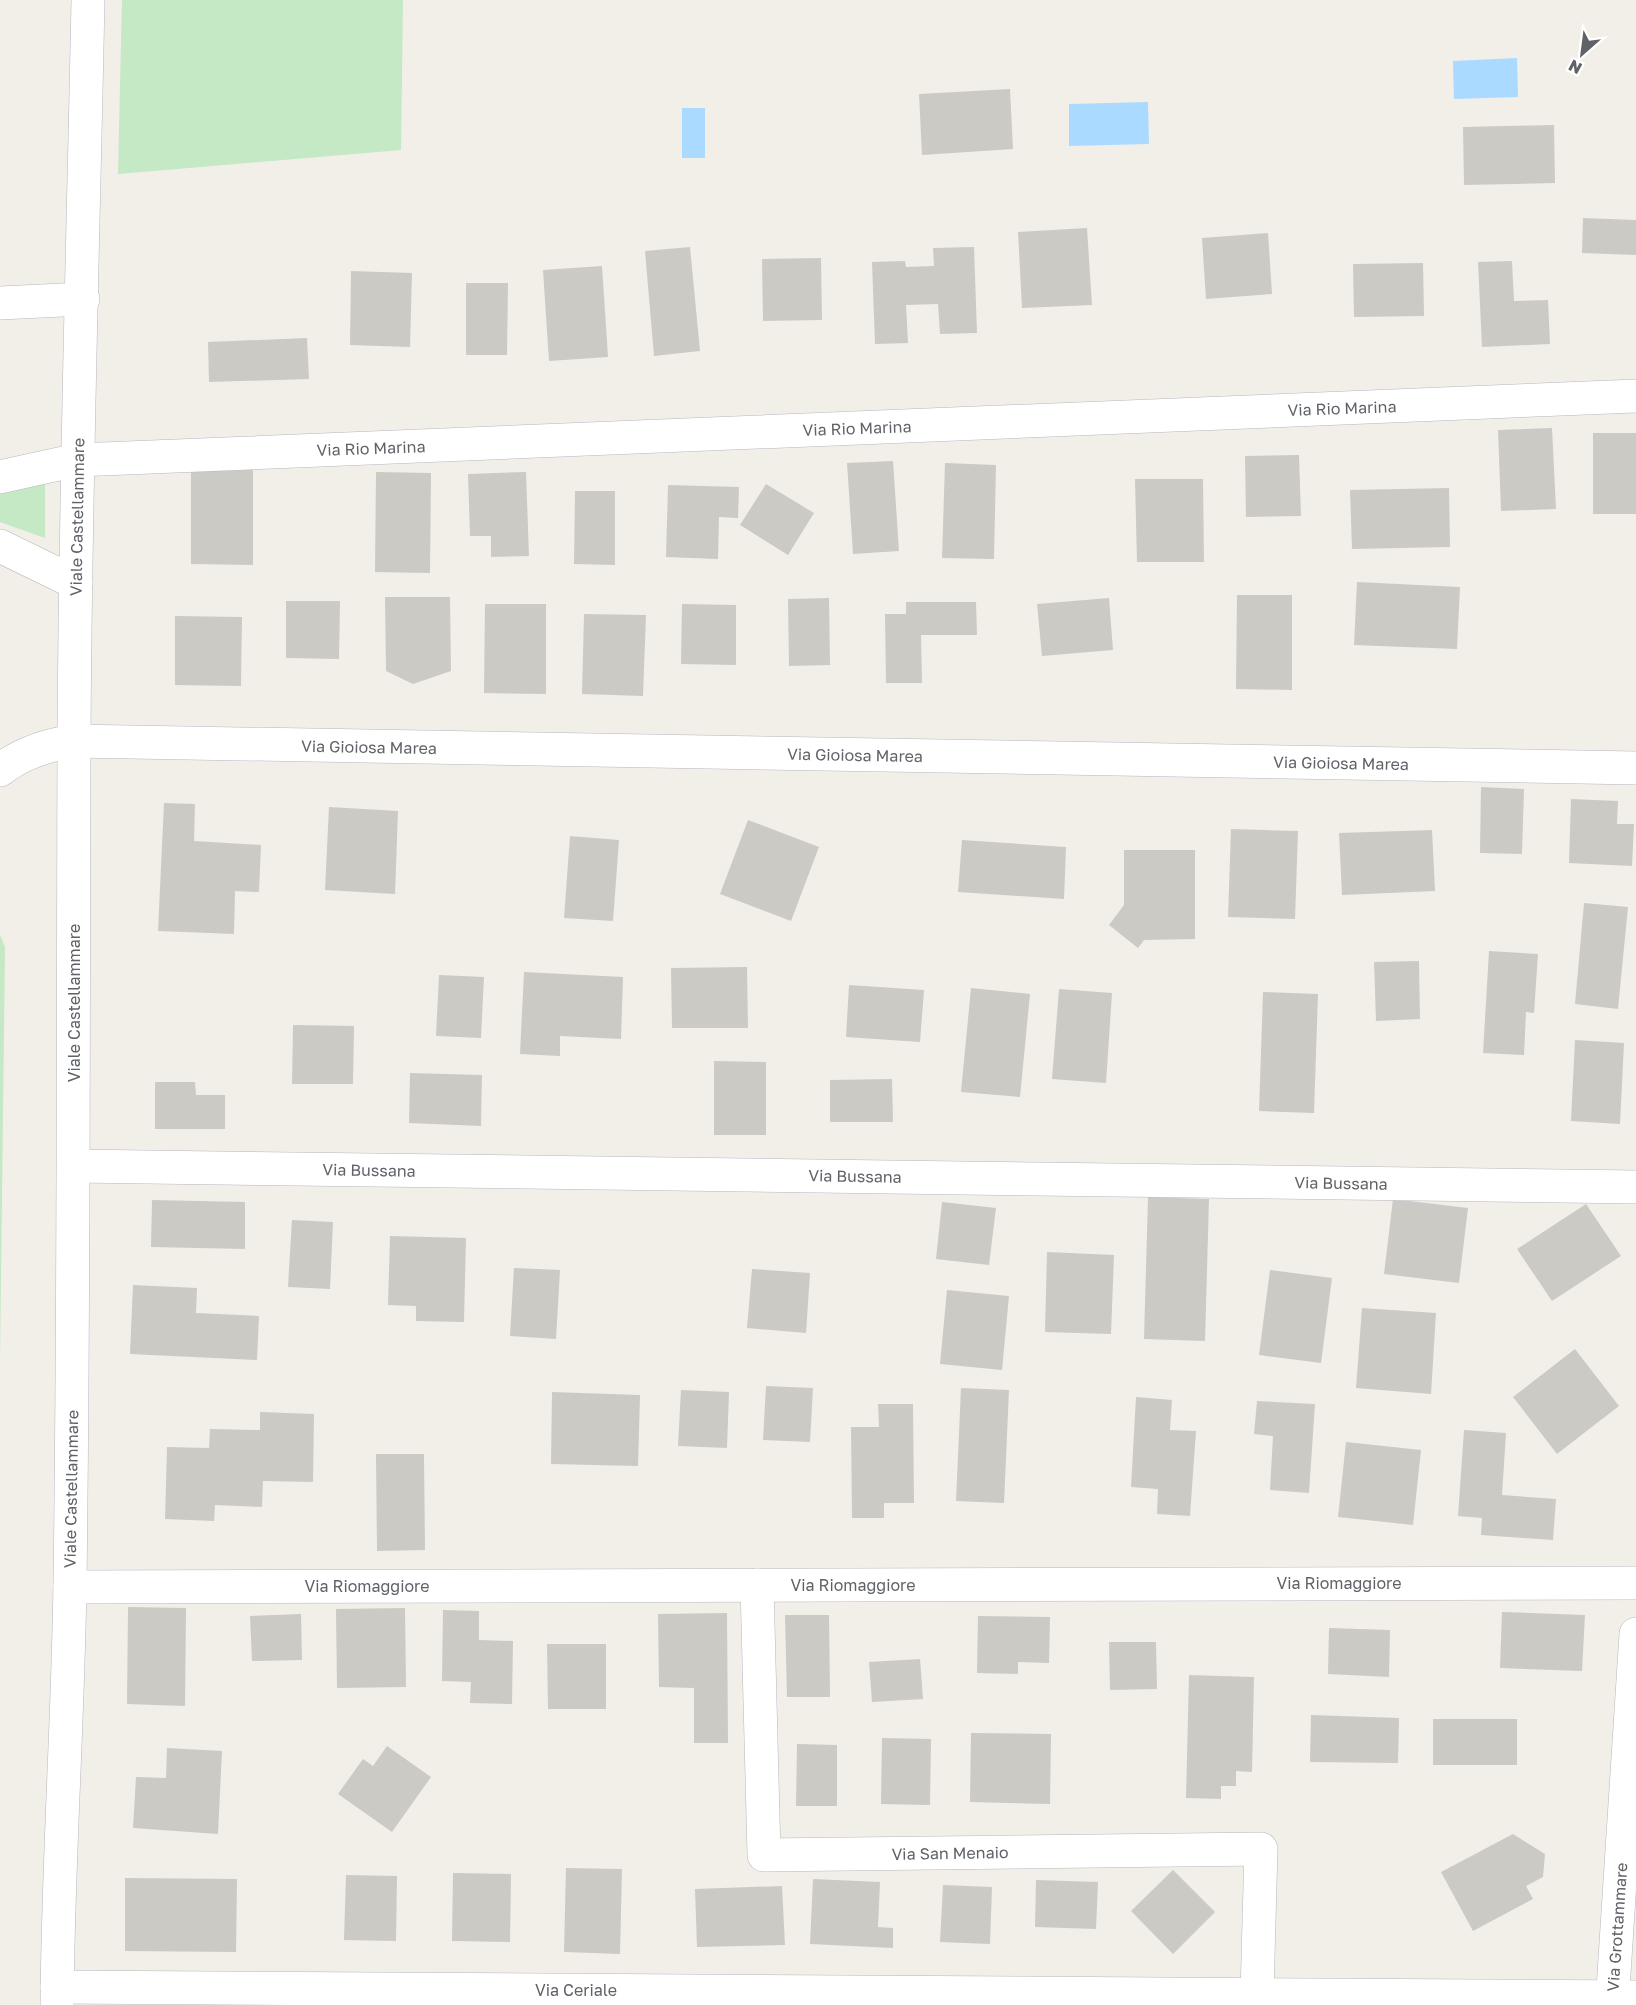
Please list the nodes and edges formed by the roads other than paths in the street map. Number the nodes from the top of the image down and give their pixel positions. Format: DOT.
graph roads {
  1 [pos="87,0"];
  2 [pos="83,299"];
  3 [pos="0,303"];
  4 [pos="1636,396"];
  5 [pos="77,460"];
  6 [pos="0,477"];
  7 [pos="0,546"];
  8 [pos="76,583"];
  9 [pos="74,741"];
  10 [pos="1636,768"];
  11 [pos="0,770"];
  12 [pos="74,1166"];
  13 [pos="1636,1187"];
  14 [pos="1636,1583"];
  15 [pos="757,1585"];
  16 [pos="70,1587"];
  17 [pos="1636,1634"];
  18 [pos="1257,1994"];
  19 [pos="57,1996"];
  20 [pos="1620,2000"];
  1 -- 2 [label="street, Viale Castellammare"];
  2 -- 3 [label="street"];
  2 -- 5 [label="street, Viale Castellammare"];
  4 -- 5 [label="street, Via Rio Marina"];
  5 -- 6 [label="street, Via Rio Marina"];
  5 -- 8 [label="street, Viale Castellammare"];
  7 -- 8 [label="street"];
  8 -- 9 [label="street, Viale Castellammare"];
  9 -- 10 [label="street, Via Gioiosa Marea"];
  9 -- 11 [label="street, Via Gioiosa Marea"];
  9 -- 12 [label="street, Viale Castellammare"];
  12 -- 13 [label="street, Via Bussana"];
  12 -- 16 [label="street, Viale Castellammare"];
  14 -- 15 [label="street, Via Riomaggiore"];
  15 -- 16 [label="street, Via Riomaggiore"];
  15 -- 18 [label="street, Via San Menaio"];
  16 -- 19 [label="street, Viale Castellammare"];
  17 -- 20 [label="street, Via Grottammare"];
  18 -- 19 [label="street, Via Ceriale"];
  18 -- 20 [label="street, Via Ceriale"];
}
